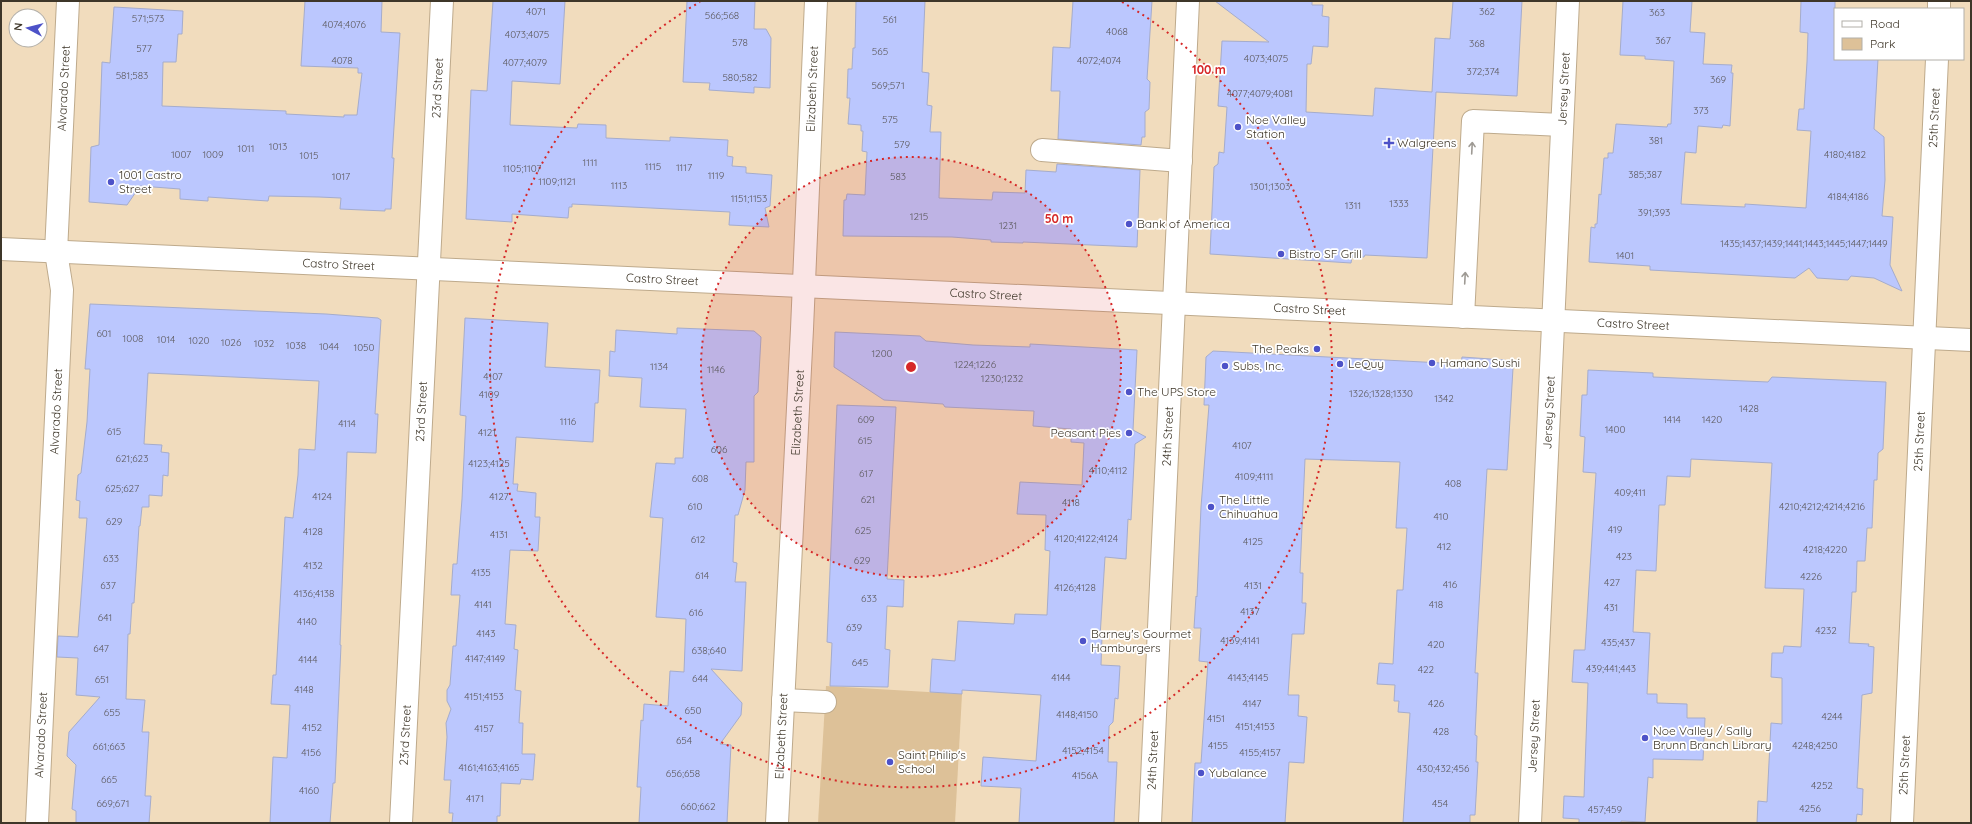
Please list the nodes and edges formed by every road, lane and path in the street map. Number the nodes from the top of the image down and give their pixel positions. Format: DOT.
graph roads {
  1 [pos="68,1"];
  2 [pos="442,1"];
  3 [pos="816,1"];
  4 [pos="1188,1"];
  5 [pos="1568,1"];
  6 [pos="1937,60"];
  7 [pos="1562,125"];
  8 [pos="1042,150"];
  9 [pos="1181,161"];
  10 [pos="1,249"];
  11 [pos="56,252"];
  12 [pos="430,269"];
  13 [pos="804,286"];
  14 [pos="1175,303"];
  15 [pos="1462,317"];
  16 [pos="1554,321"];
  17 [pos="1924,338"];
  18 [pos="1971,340"];
  19 [pos="783,700"];
  20 [pos="825,702"];
  21 [pos="37,823"];
  22 [pos="401,823"];
  23 [pos="777,823"];
  24 [pos="1150,823"];
  25 [pos="1530,823"];
  26 [pos="1902,823"];
  1 -- 11 [label="street, Alvarado Street"];
  2 -- 12 [label="street, 23rd Street"];
  3 -- 13 [label="street, Elizabeth Street"];
  4 -- 9 [label="street, 24th Street"];
  5 -- 7 [label="street, Jersey Street"];
  6 -- 17 [label="street, 25th Street"];
  15 -- 7 [label="street, one-way"];
  7 -- 16 [label="street, Jersey Street"];
  8 -- 9 [label="street"];
  9 -- 14 [label="street, 24th Street"];
  10 -- 11 [label="street, Castro Street"];
  11 -- 12 [label="street, Castro Street"];
  11 -- 21 [label="street, Alvarado Street"];
  12 -- 13 [label="street, Castro Street"];
  12 -- 22 [label="street, 23rd Street"];
  13 -- 14 [label="street, Castro Street"];
  13 -- 19 [label="street, Elizabeth Street"];
  14 -- 15 [label="street, Castro Street"];
  14 -- 24 [label="street, 24th Street"];
  15 -- 16 [label="street, Castro Street"];
  16 -- 17 [label="street, Castro Street"];
  16 -- 25 [label="street, Jersey Street"];
  17 -- 18 [label="street, Castro Street"];
  17 -- 26 [label="street, 25th Street"];
  19 -- 20 [label="street"];
  19 -- 23 [label="street, Elizabeth Street"];
}
